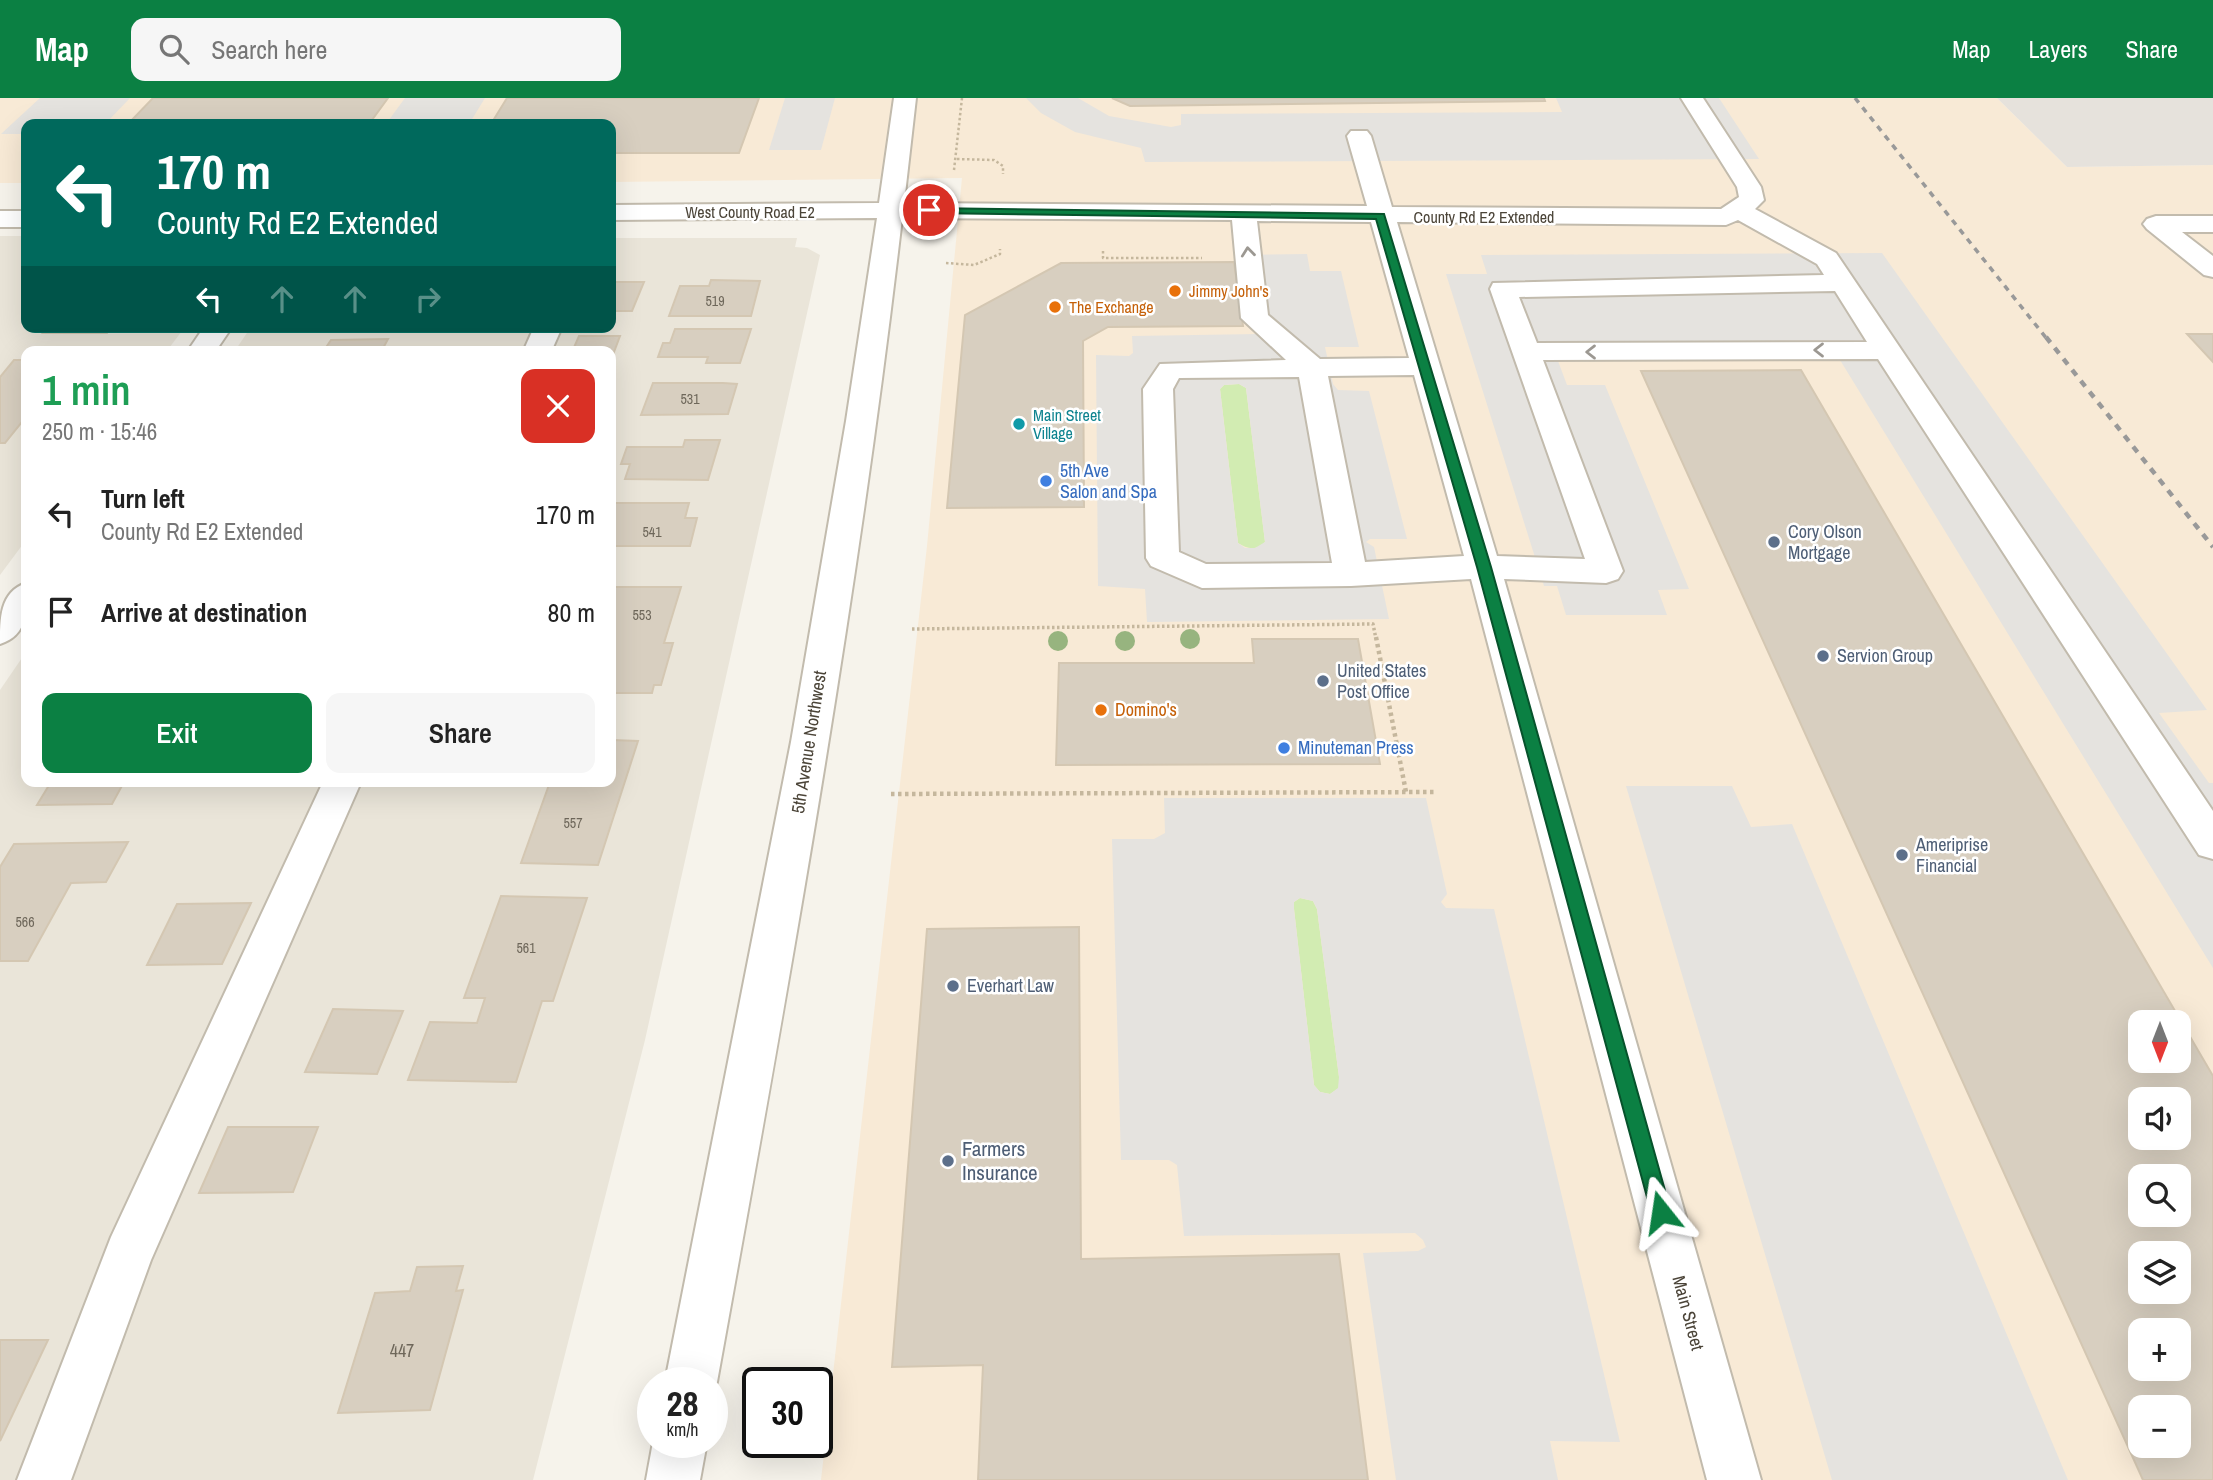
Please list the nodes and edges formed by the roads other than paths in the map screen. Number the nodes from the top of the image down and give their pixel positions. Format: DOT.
graph roads {
  1 [pos="905,98"];
  2 [pos="1692,98"];
  3 [pos="1359,136"];
  4 [pos="890,210"];
  5 [pos="1740,211"];
  6 [pos="616,212"];
  7 [pos="1244,214"];
  8 [pos="1380,216"];
  9 [pos="0,219"];
  10 [pos="21,219"];
  11 [pos="2156,224"];
  12 [pos="2213,224"];
  13 [pos="2213,243"];
  14 [pos="2213,269"];
  15 [pos="1843,283"];
  16 [pos="1887,350"];
  17 [pos="1527,352"];
  18 [pos="1426,366"];
  19 [pos="1311,367"];
  20 [pos="1484,567"];
  21 [pos="1352,574"];
  22 [pos="21,602"];
  23 [pos="0,631"];
  24 [pos="340,787"];
  25 [pos="2213,843"];
  26 [pos="694,1367"];
  27 [pos="677,1458"];
  28 [pos="44,1480"];
  29 [pos="673,1480"];
  30 [pos="1734,1480"];
  1 -- 4 [label="street, 5th Avenue Northwest"];
  2 -- 5 [label="street"];
  3 -- 8 [label="street, Main Street"];
  4 -- 6 [label="street, West County Road E2"];
  4 -- 7 [label="street, County Rd E2 Extended"];
  4 -- 26 [label="street, 5th Avenue Northwest"];
  5 -- 8 [label="street, County Rd E2 Extended"];
  5 -- 15 [label="street"];
  7 -- 8 [label="street, County Rd E2 Extended"];
  19 -- 7 [label="street, one-way"];
  8 -- 18 [label="street, Main Street"];
  9 -- 10 [label="street"];
  11 -- 12 [label="street"];
  11 -- 13 [label="street"];
  11 -- 14 [label="street"];
  15 -- 16 [label="street"];
  15 -- 17 [label="street"];
  16 -- 17 [label="street, one-way"];
  16 -- 25 [label="street"];
  17 -- 20 [label="street"];
  18 -- 19 [label="street"];
  18 -- 20 [label="street, Main Street"];
  19 -- 21 [label="street"];
  19 -- 21 [label="street"];
  20 -- 21 [label="street"];
  20 -- 30 [label="street, Main Street"];
  22 -- 23 [label="street"];
  24 -- 28 [label="street"];
  27 -- 29 [label="street"];
}
